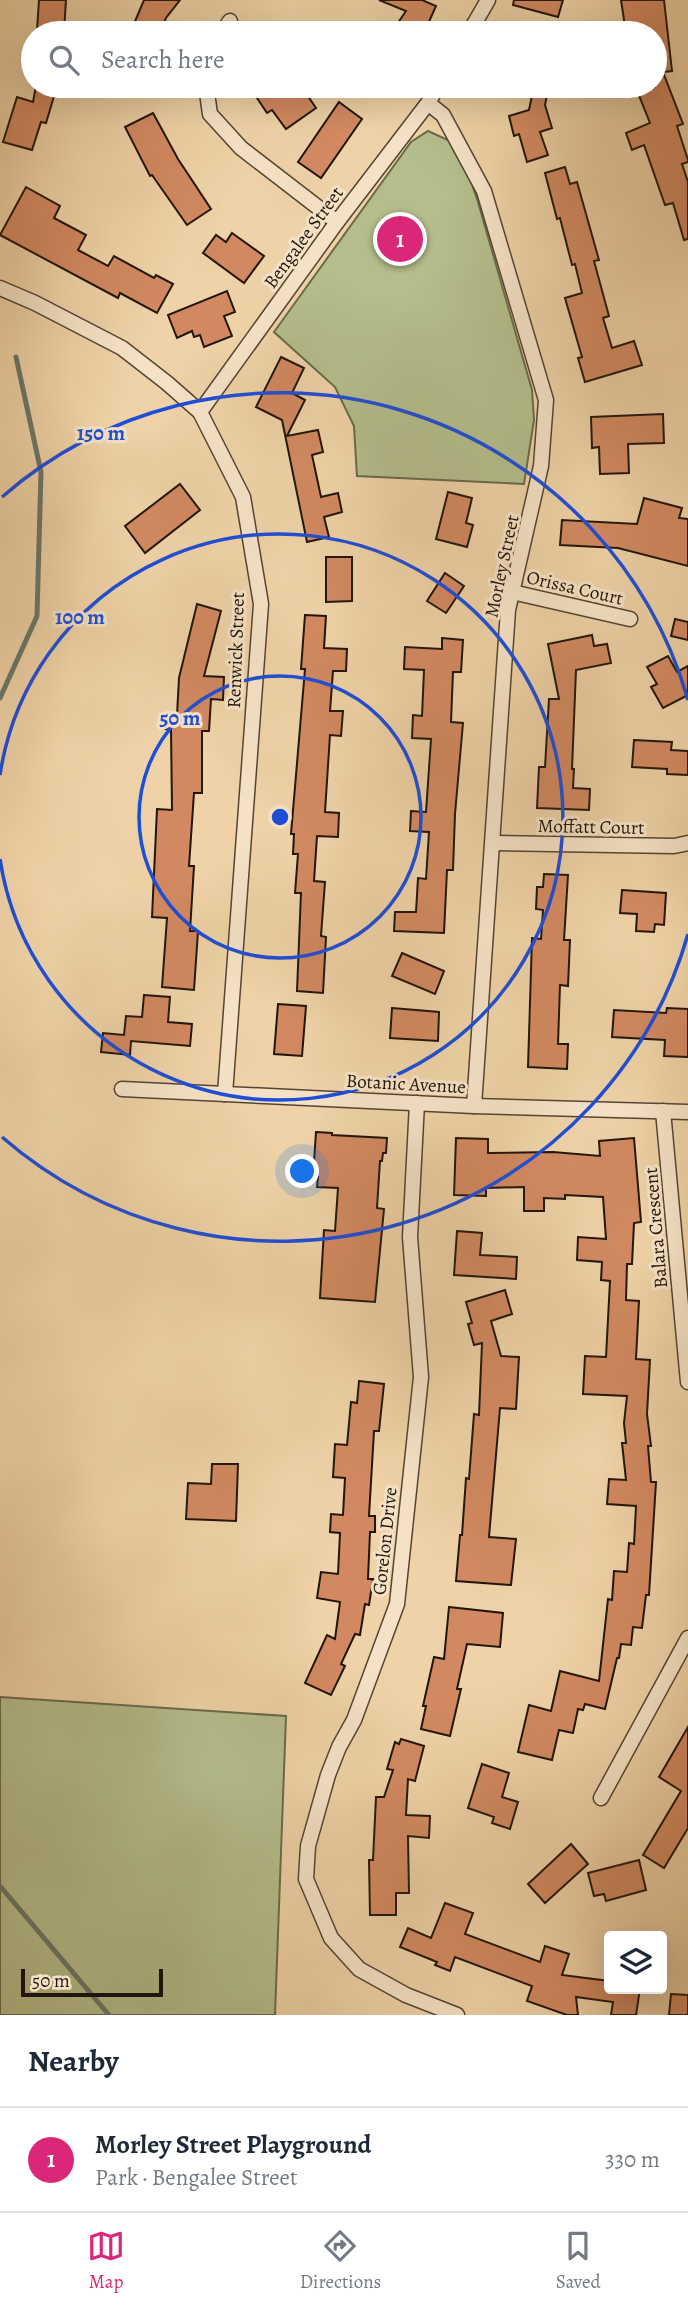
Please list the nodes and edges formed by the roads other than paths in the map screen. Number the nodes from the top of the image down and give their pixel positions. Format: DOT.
graph roads {
  1 [pos="488,0"];
  2 [pos="476,21"];
  3 [pos="208,98"];
  4 [pos="431,98"];
  5 [pos="428,103"];
  6 [pos="337,222"];
  7 [pos="0,288"];
  8 [pos="200,412"];
  9 [pos="512,593"];
  10 [pos="629,619"];
  11 [pos="494,843"];
  12 [pos="688,843"];
  13 [pos="122,1089"];
  14 [pos="225,1094"];
  15 [pos="417,1103"];
  16 [pos="474,1106"];
  17 [pos="663,1111"];
  18 [pos="688,1112"];
  19 [pos="688,1382"];
  20 [pos="688,1638"];
  21 [pos="601,1798"];
  22 [pos="457,2015"];
  1 -- 2 [label="street"];
  3 -- 6 [label="street"];
  4 -- 5 [label="street, Bengalee Street"];
  5 -- 6 [label="street, Bengalee Street"];
  5 -- 9 [label="street, Morley Street"];
  6 -- 8 [label="street, Bengalee Street"];
  7 -- 8 [label="street, Renwick Street"];
  8 -- 14 [label="street, Renwick Street"];
  9 -- 10 [label="street, Orissa Court"];
  9 -- 11 [label="street, Morley Street"];
  11 -- 12 [label="street, Moffatt Court"];
  11 -- 16 [label="street, Morley Street"];
  13 -- 14 [label="street, Botanic Avenue"];
  14 -- 15 [label="street, Botanic Avenue"];
  15 -- 16 [label="street, Botanic Avenue"];
  15 -- 22 [label="street, Gorelon Drive"];
  16 -- 17 [label="street, Botanic Avenue"];
  17 -- 18 [label="street, Botanic Avenue"];
  17 -- 19 [label="street, Balara Crescent"];
  20 -- 21 [label="street"];
}
